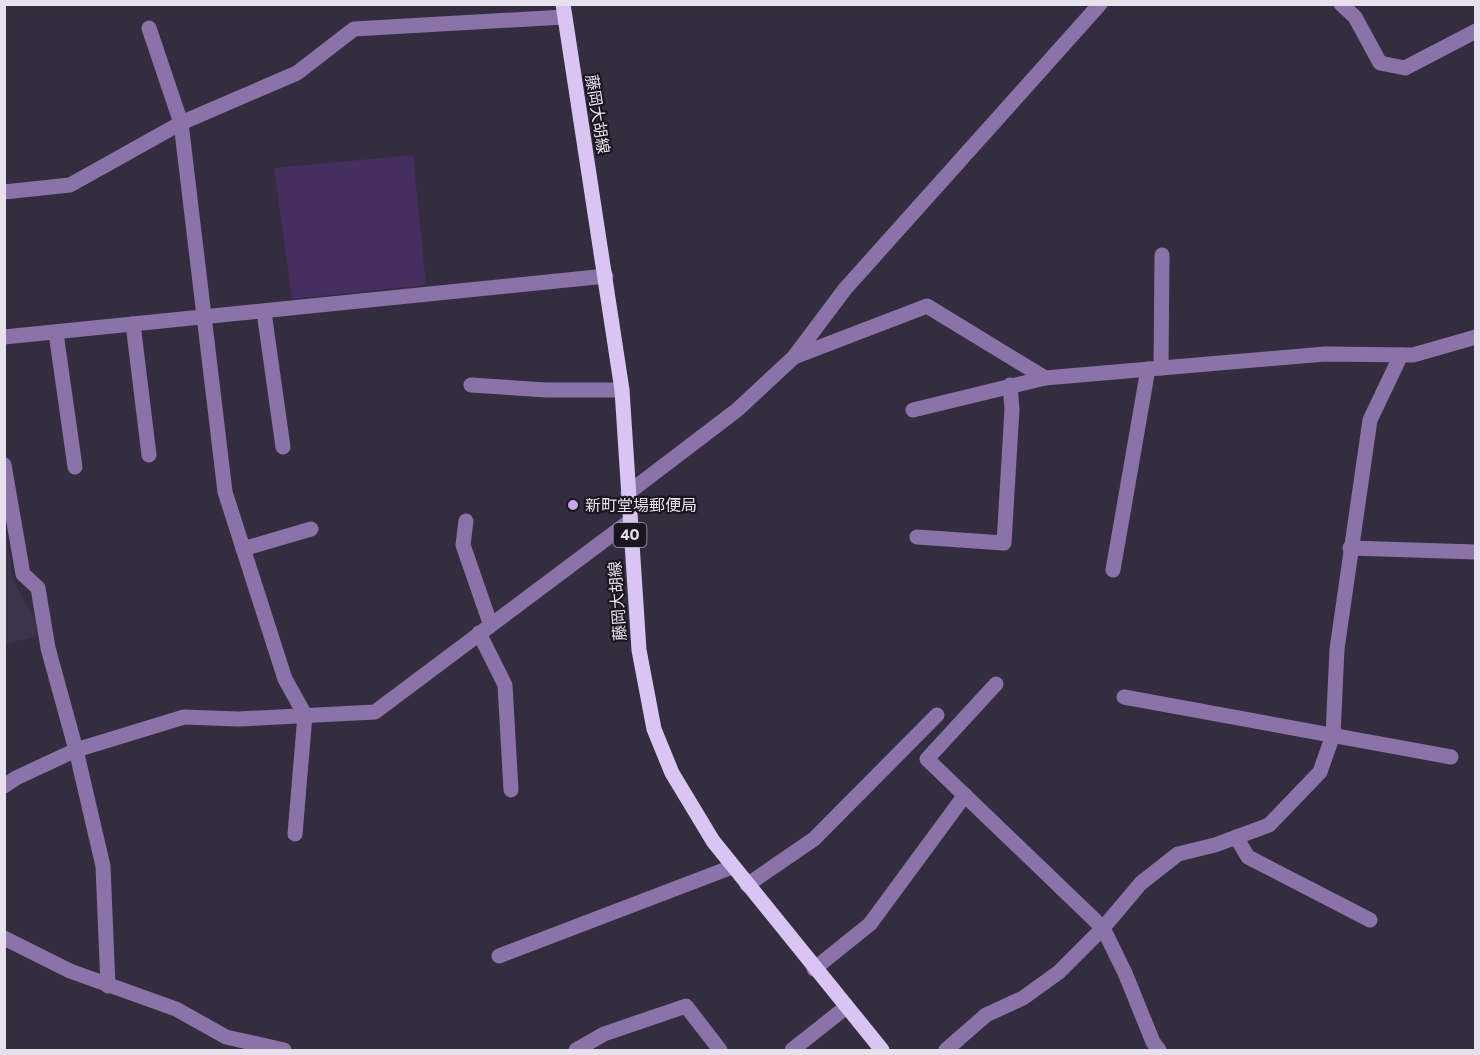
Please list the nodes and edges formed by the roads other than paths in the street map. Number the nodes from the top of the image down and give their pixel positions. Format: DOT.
graph roads {
  1 [pos="1100,4"];
  2 [pos="1341,4"];
  3 [pos="564,11"];
  4 [pos="149,28"];
  5 [pos="1476,31"];
  6 [pos="181,123"];
  7 [pos="4,192"];
  8 [pos="1162,255"];
  9 [pos="606,276"];
  10 [pos="264,312"];
  11 [pos="204,315"];
  12 [pos="133,324"];
  13 [pos="56,333"];
  14 [pos="4,337"];
  15 [pos="1476,337"];
  16 [pos="1401,355"];
  17 [pos="794,357"];
  18 [pos="1154,368"];
  19 [pos="1046,378"];
  20 [pos="471,385"];
  21 [pos="1010,385"];
  22 [pos="622,390"];
  23 [pos="913,410"];
  24 [pos="283,447"];
  25 [pos="149,455"];
  26 [pos="4,465"];
  27 [pos="75,467"];
  28 [pos="628,493"];
  29 [pos="630,521"];
  30 [pos="466,522"];
  31 [pos="311,529"];
  32 [pos="917,537"];
  33 [pos="1350,548"];
  34 [pos="243,549"];
  35 [pos="1476,552"];
  36 [pos="1113,570"];
  37 [pos="485,628"];
  38 [pos="996,684"];
  39 [pos="1124,697"];
  40 [pos="305,715"];
  41 [pos="937,715"];
  42 [pos="1333,735"];
  43 [pos="76,750"];
  44 [pos="1451,757"];
  45 [pos="4,786"];
  46 [pos="511,790"];
  47 [pos="965,795"];
  48 [pos="295,834"];
  49 [pos="1236,837"];
  50 [pos="732,867"];
  51 [pos="747,885"];
  52 [pos="1370,920"];
  53 [pos="1103,928"];
  54 [pos="4,938"];
  55 [pos="499,957"];
  56 [pos="814,969"];
  57 [pos="108,986"];
  58 [pos="845,1008"];
  59 [pos="229,1044"];
  60 [pos="284,1050"];
  61 [pos="576,1050"];
  62 [pos="720,1050"];
  63 [pos="792,1050"];
  64 [pos="882,1050"];
  65 [pos="946,1050"];
  66 [pos="1159,1050"];
  1 -- 17 [label="street"];
  2 -- 5 [label="street"];
  3 -- 6 [label="street"];
  3 -- 9 [label="main road, 藤岡大胡線 / 40"];
  4 -- 6 [label="street"];
  6 -- 7 [label="street"];
  6 -- 11 [label="street"];
  8 -- 18 [label="street"];
  9 -- 10 [label="street"];
  9 -- 22 [label="main road, 藤岡大胡線 / 40"];
  10 -- 11 [label="street"];
  10 -- 24 [label="street"];
  11 -- 12 [label="street"];
  11 -- 34 [label="street"];
  12 -- 13 [label="street"];
  12 -- 25 [label="street"];
  13 -- 14 [label="street"];
  13 -- 27 [label="street"];
  15 -- 16 [label="street"];
  16 -- 18 [label="street"];
  16 -- 33 [label="street"];
  17 -- 19 [label="street"];
  17 -- 28 [label="street"];
  18 -- 19 [label="street"];
  18 -- 36 [label="street"];
  19 -- 21 [label="street"];
  20 -- 22 [label="street"];
  21 -- 23 [label="street"];
  21 -- 32 [label="street"];
  22 -- 28 [label="main road, 藤岡大胡線 / 40"];
  26 -- 43 [label="street"];
  28 -- 29 [label="main road, 藤岡大胡線 / 40"];
  29 -- 37 [label="street"];
  29 -- 50 [label="main road, 藤岡大胡線 / 40"];
  30 -- 37 [label="street"];
  31 -- 34 [label="street"];
  33 -- 35 [label="street"];
  33 -- 42 [label="street"];
  34 -- 40 [label="street"];
  37 -- 40 [label="street"];
  37 -- 46 [label="street"];
  38 -- 47 [label="street"];
  39 -- 42 [label="street"];
  40 -- 43 [label="street"];
  40 -- 48 [label="street"];
  41 -- 51 [label="street"];
  42 -- 44 [label="street"];
  42 -- 49 [label="street"];
  43 -- 45 [label="street"];
  43 -- 57 [label="street"];
  47 -- 53 [label="street"];
  47 -- 56 [label="street"];
  49 -- 52 [label="street"];
  49 -- 53 [label="street"];
  50 -- 51 [label="main road, 藤岡大胡線 / 40"];
  50 -- 55 [label="street"];
  51 -- 56 [label="main road, 藤岡大胡線 / 40"];
  53 -- 65 [label="street"];
  53 -- 66 [label="street"];
  54 -- 57 [label="street"];
  56 -- 58 [label="main road, 藤岡大胡線 / 40"];
  57 -- 59 [label="street"];
  58 -- 63 [label="street"];
  58 -- 64 [label="main road, 藤岡大胡線 / 40"];
  59 -- 60 [label="street"];
  61 -- 62 [label="street"];
}
